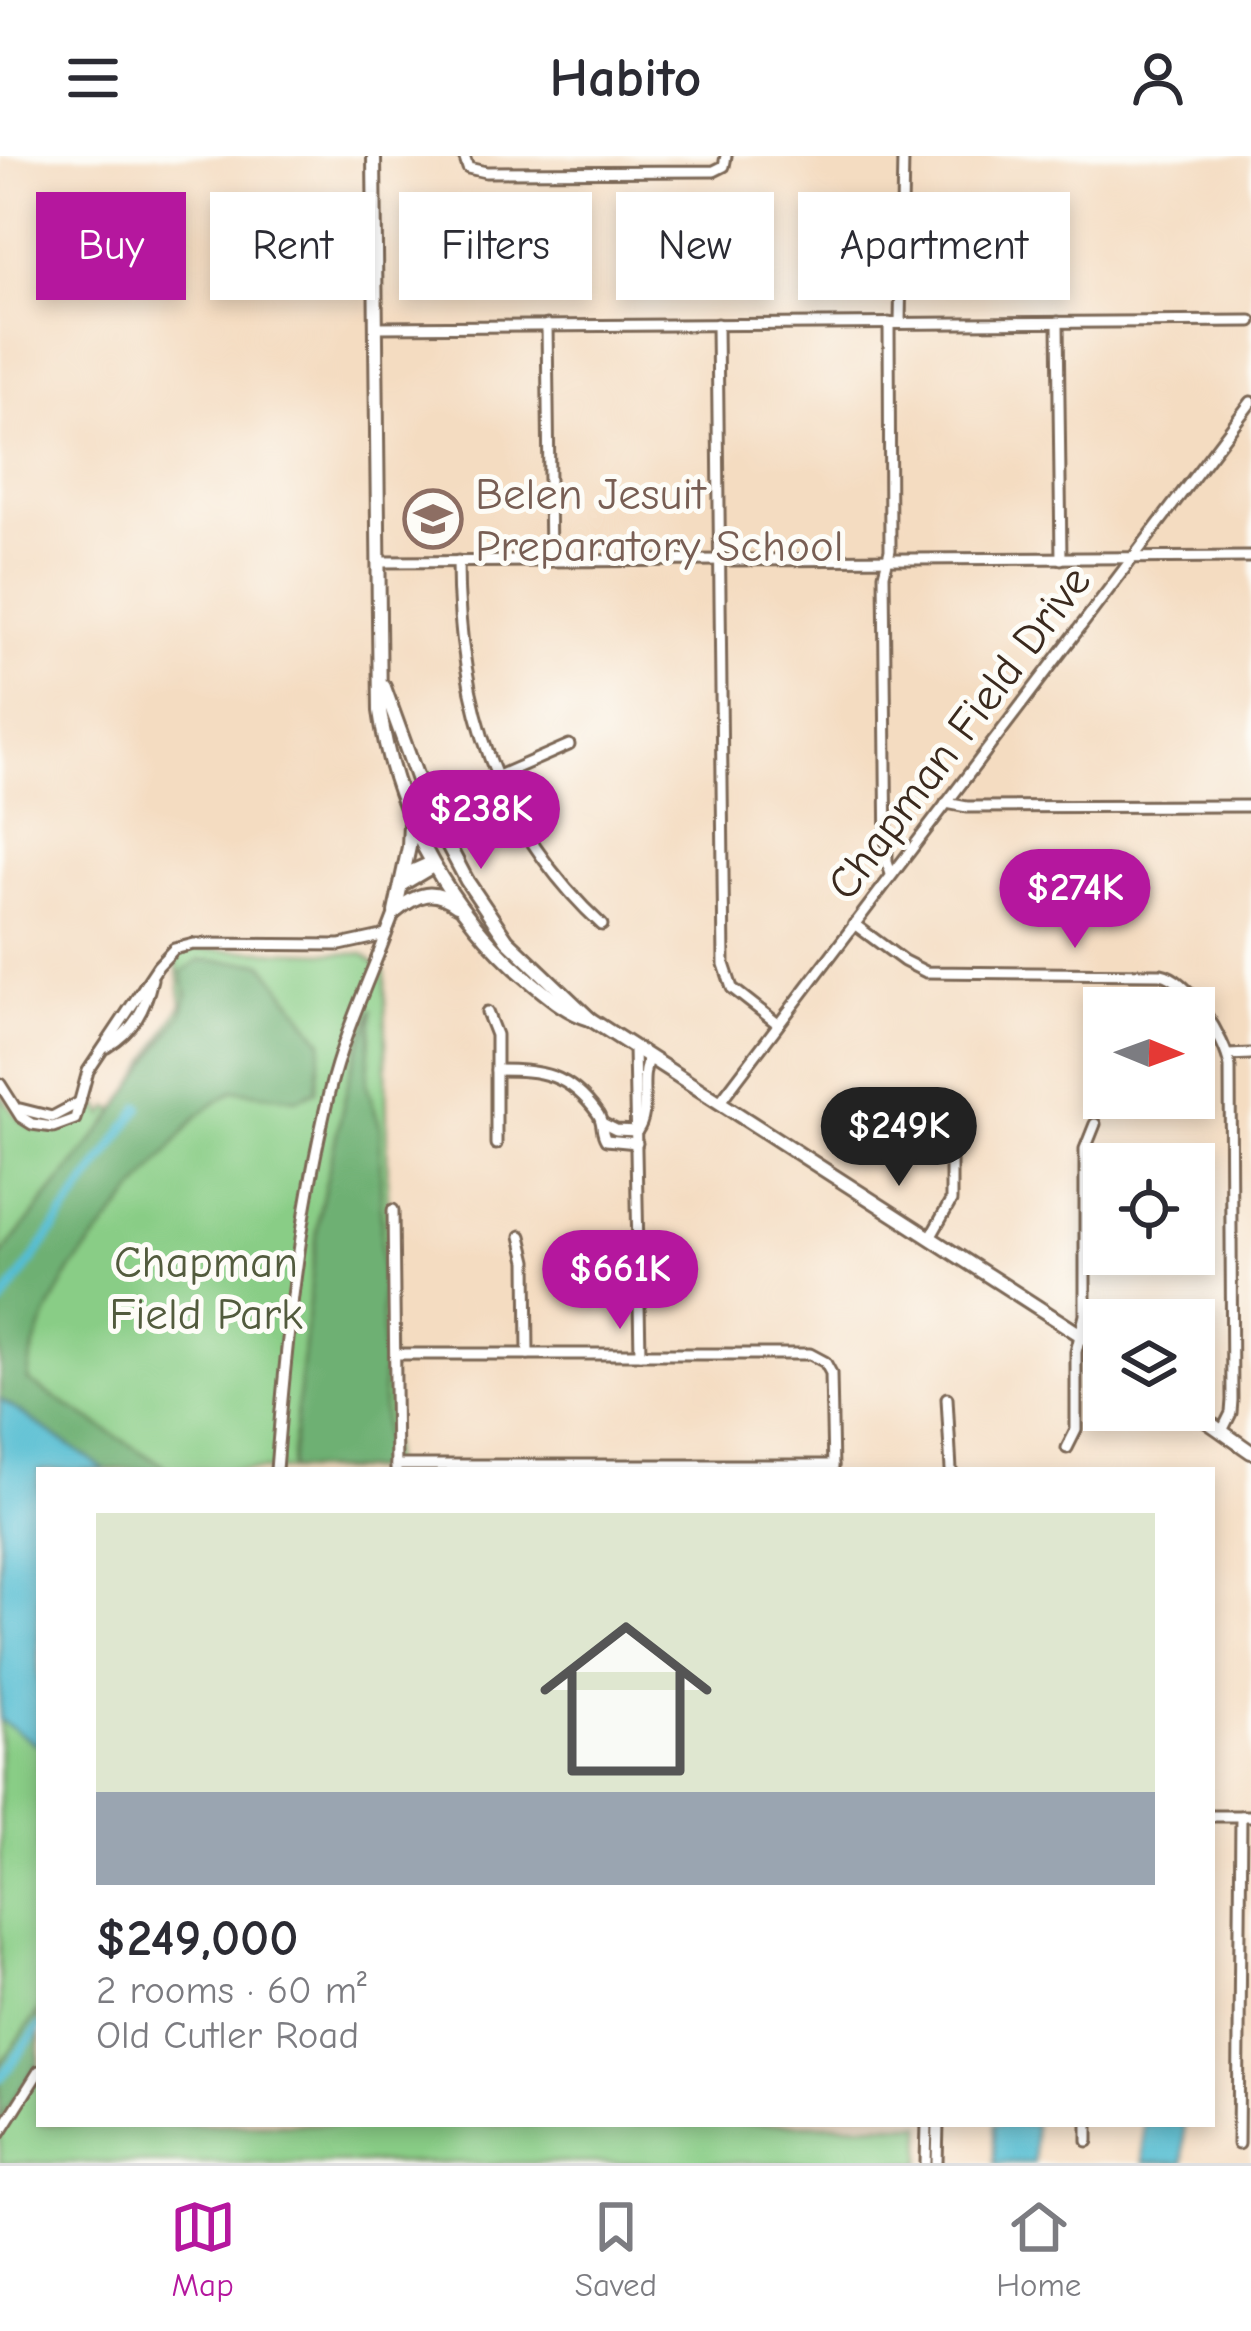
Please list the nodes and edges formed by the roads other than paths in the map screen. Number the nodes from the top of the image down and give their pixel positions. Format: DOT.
graph roads {
  1 [pos="374,156"];
  2 [pos="596,156"];
  3 [pos="903,156"];
  4 [pos="465,161"];
  5 [pos="725,161"];
  6 [pos="596,171"];
  7 [pos="1251,321"];
  8 [pos="1058,322"];
  9 [pos="894,323"];
  10 [pos="717,324"];
  11 [pos="547,325"];
  12 [pos="376,327"];
  13 [pos="1251,402"];
  14 [pos="1150,535"];
  15 [pos="1173,557"];
  16 [pos="1251,557"];
  17 [pos="1132,558"];
  18 [pos="1061,559"];
  19 [pos="888,560"];
  20 [pos="458,561"];
  21 [pos="550,561"];
  22 [pos="719,561"];
  23 [pos="380,562"];
  24 [pos="383,686"];
  25 [pos="399,733"];
  26 [pos="569,746"];
  27 [pos="496,776"];
  28 [pos="946,803"];
  29 [pos="1251,806"];
  30 [pos="410,821"];
  31 [pos="432,861"];
  32 [pos="891,874"];
  33 [pos="460,906"];
  34 [pos="395,912"];
  35 [pos="854,924"];
  36 [pos="602,925"];
  37 [pos="386,935"];
  38 [pos="507,940"];
  39 [pos="487,1012"];
  40 [pos="590,1019"];
  41 [pos="778,1024"];
  42 [pos="634,1048"];
  43 [pos="1251,1054"];
  44 [pos="1228,1055"];
  45 [pos="649,1058"];
  46 [pos="667,1069"];
  47 [pos="496,1070"];
  48 [pos="0,1084"];
  49 [pos="644,1091"];
  50 [pos="719,1103"];
  51 [pos="1095,1124"];
  52 [pos="637,1137"];
  53 [pos="951,1137"];
  54 [pos="496,1144"];
  55 [pos="392,1210"];
  56 [pos="521,1237"];
  57 [pos="931,1238"];
  58 [pos="1080,1334"];
  59 [pos="1083,1336"];
  60 [pos="396,1354"];
  61 [pos="528,1354"];
  62 [pos="640,1354"];
  63 [pos="947,1398"];
  64 [pos="1215,1426"];
  65 [pos="1222,1431"];
  66 [pos="1067,1448"];
  67 [pos="1251,1452"];
  68 [pos="276,1467"];
  69 [pos="396,1467"];
  70 [pos="832,1467"];
  71 [pos="951,1467"];
  72 [pos="1215,1816"];
  73 [pos="1246,1816"];
  74 [pos="36,2077"];
  75 [pos="926,2127"];
  76 [pos="938,2127"];
  77 [pos="1088,2127"];
  78 [pos="0,2133"];
  79 [pos="1088,2141"];
  80 [pos="1238,2144"];
  81 [pos="926,2163"];
  82 [pos="937,2163"];
  1 -- 12 [label="main road"];
  2 -- 6 [label="street"];
  3 -- 9 [label="street"];
  4 -- 6 [label="street"];
  5 -- 6 [label="street"];
  7 -- 8 [label="street"];
  8 -- 9 [label="street"];
  8 -- 18 [label="street"];
  9 -- 10 [label="street"];
  9 -- 19 [label="street"];
  10 -- 11 [label="street"];
  10 -- 22 [label="street"];
  11 -- 12 [label="street"];
  11 -- 21 [label="street"];
  12 -- 23 [label="main road"];
  13 -- 14 [label="street, Chapman Field Drive"];
  14 -- 15 [label="street"];
  14 -- 17 [label="street, Chapman Field Drive"];
  15 -- 16 [label="street"];
  15 -- 17 [label="street"];
  17 -- 18 [label="street"];
  17 -- 28 [label="street, Chapman Field Drive"];
  18 -- 19 [label="street"];
  19 -- 22 [label="street"];
  19 -- 32 [label="street"];
  20 -- 21 [label="street"];
  20 -- 23 [label="street"];
  20 -- 27 [label="street"];
  21 -- 22 [label="street"];
  22 -- 41 [label="street"];
  23 -- 24 [label="main road"];
  24 -- 25 [label="main road"];
  24 -- 30 [label="main road"];
  25 -- 31 [label="main road"];
  25 -- 38 [label="main road"];
  26 -- 27 [label="street"];
  27 -- 36 [label="street"];
  28 -- 29 [label="street"];
  28 -- 32 [label="street, Chapman Field Drive"];
  30 -- 31 [label="main road"];
  30 -- 34 [label="main road"];
  31 -- 33 [label="main road"];
  31 -- 34 [label="street"];
  31 -- 38 [label="main road"];
  32 -- 35 [label="street, Chapman Field Drive"];
  33 -- 34 [label="main road"];
  33 -- 40 [label="main road"];
  34 -- 37 [label="street"];
  35 -- 41 [label="street, Chapman Field Drive"];
  35 -- 44 [label="street"];
  37 -- 48 [label="street"];
  37 -- 68 [label="street"];
  38 -- 40 [label="main road"];
  39 -- 47 [label="street"];
  40 -- 42 [label="main road"];
  41 -- 50 [label="street, Chapman Field Drive"];
  42 -- 45 [label="main road"];
  42 -- 52 [label="street"];
  43 -- 44 [label="street"];
  44 -- 65 [label="street"];
  45 -- 46 [label="main road"];
  45 -- 49 [label="street"];
  46 -- 49 [label="street"];
  46 -- 50 [label="main road"];
  47 -- 52 [label="street"];
  47 -- 54 [label="street"];
  49 -- 52 [label="street"];
  50 -- 57 [label="main road"];
  51 -- 58 [label="street"];
  52 -- 62 [label="street"];
  53 -- 57 [label="street"];
  55 -- 60 [label="street"];
  56 -- 61 [label="street"];
  57 -- 58 [label="main road"];
  58 -- 59 [label="main road"];
  58 -- 66 [label="street"];
  60 -- 61 [label="street"];
  60 -- 69 [label="street"];
  61 -- 62 [label="street"];
  62 -- 70 [label="street"];
  63 -- 71 [label="street"];
  64 -- 65 [label="main road"];
  65 -- 67 [label="main road"];
  69 -- 70 [label="street"];
  72 -- 73 [label="street"];
  73 -- 80 [label="street"];
  74 -- 78 [label="street"];
  75 -- 81 [label="street"];
  76 -- 82 [label="street"];
  77 -- 79 [label="street"];
}
